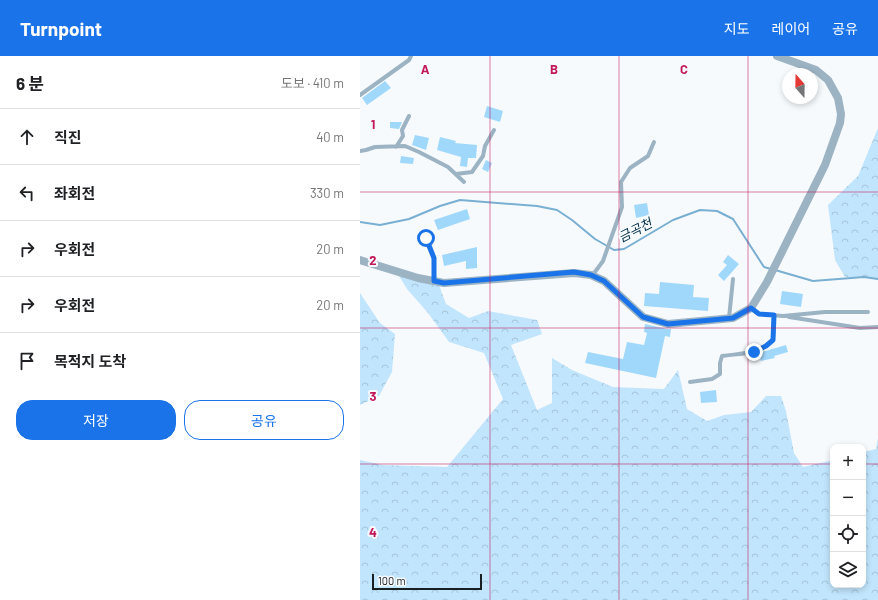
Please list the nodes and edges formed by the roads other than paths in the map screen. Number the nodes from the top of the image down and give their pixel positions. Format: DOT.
graph roads {
  1 [pos="411,56"];
  2 [pos="777,56"];
  3 [pos="360,95"];
  4 [pos="409,116"];
  5 [pos="494,130"];
  6 [pos="654,142"];
  7 [pos="396,147"];
  8 [pos="360,151"];
  9 [pos="456,174"];
  10 [pos="464,182"];
  11 [pos="426,238"];
  12 [pos="360,260"];
  13 [pos="592,276"];
  14 [pos="733,279"];
  15 [pos="434,281"];
  16 [pos="751,308"];
  17 [pos="868,312"];
  18 [pos="774,315"];
  19 [pos="783,316"];
  20 [pos="729,318"];
  21 [pos="878,327"];
  22 [pos="690,382"];
  1 -- 3 [label="lane"];
  2 -- 16 [label="street"];
  4 -- 7 [label="lane"];
  5 -- 9 [label="lane"];
  6 -- 13 [label="lane"];
  7 -- 8 [label="lane"];
  7 -- 9 [label="lane"];
  9 -- 10 [label="lane"];
  11 -- 15 [label="lane"];
  12 -- 15 [label="street"];
  13 -- 15 [label="street"];
  13 -- 20 [label="street"];
  14 -- 20 [label="lane"];
  16 -- 18 [label="lane"];
  16 -- 20 [label="street"];
  17 -- 19 [label="lane"];
  18 -- 19 [label="lane"];
  18 -- 22 [label="lane"];
  19 -- 21 [label="lane"];
}
